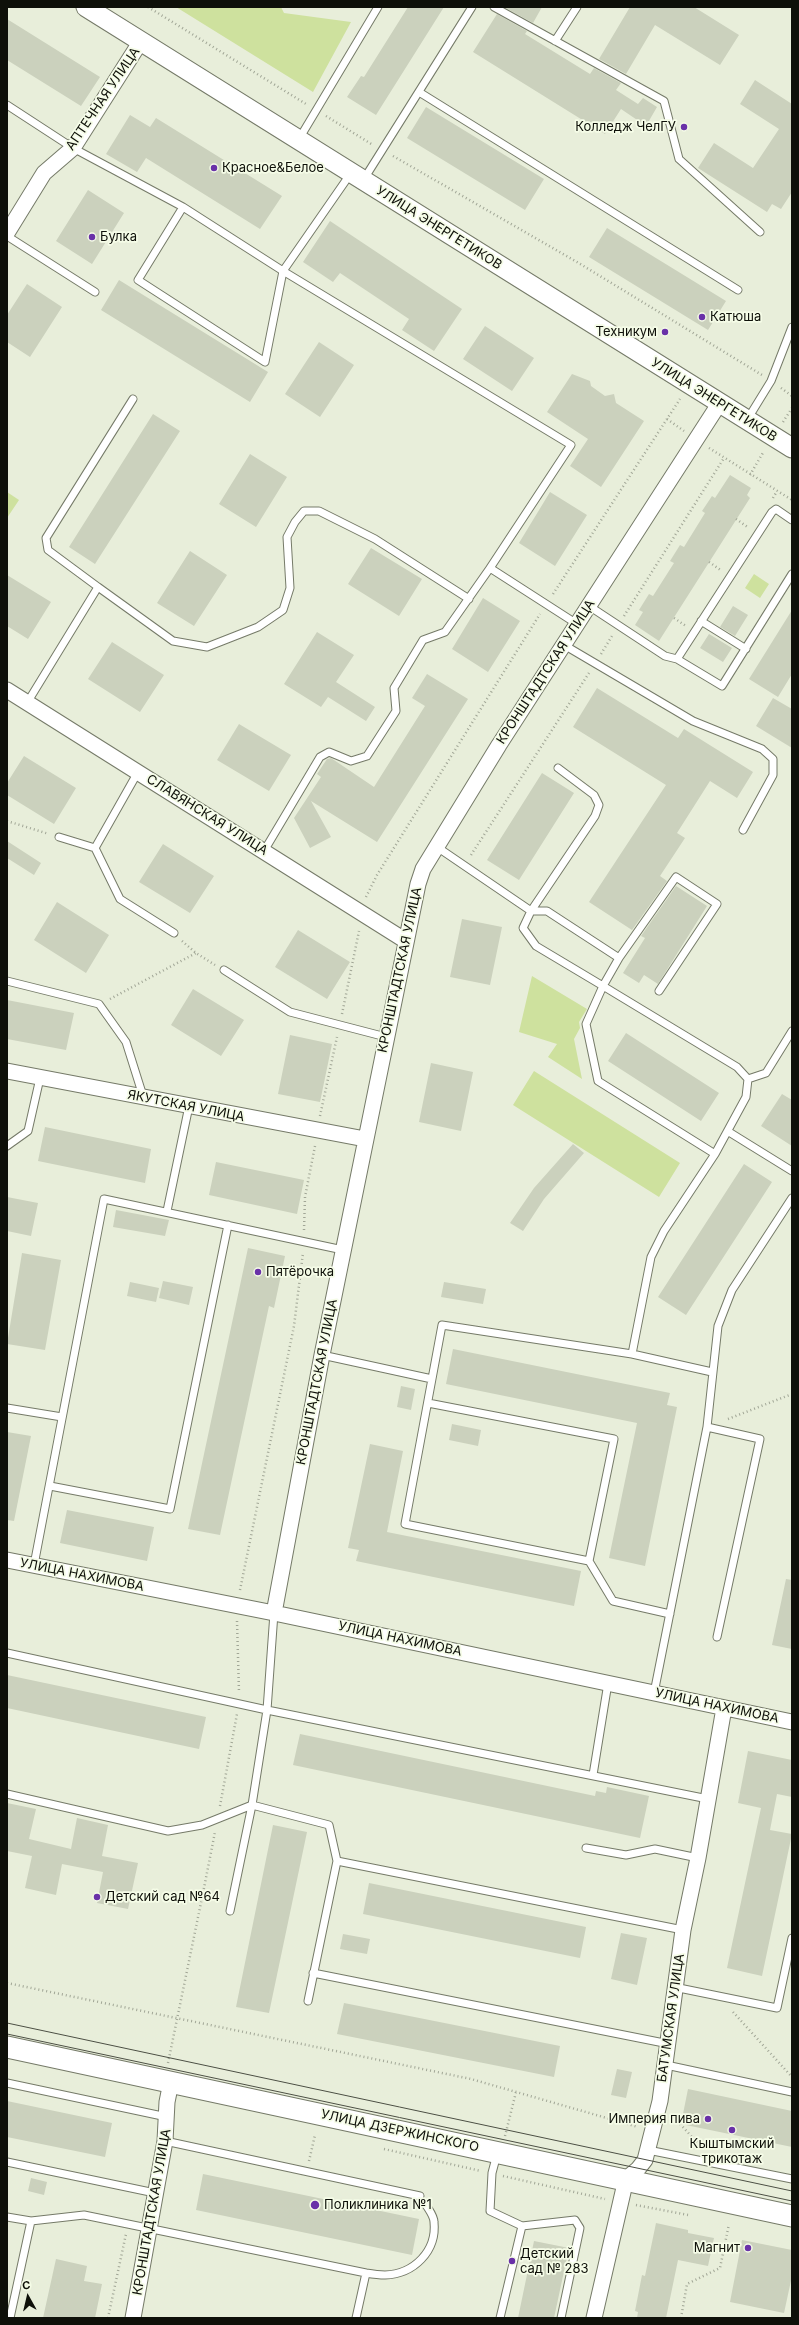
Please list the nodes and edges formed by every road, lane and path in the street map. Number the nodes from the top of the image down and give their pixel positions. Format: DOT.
graph roads {
  1 [pos="86,7"];
  2 [pos="148,7"];
  3 [pos="378,7"];
  4 [pos="472,7"];
  5 [pos="494,7"];
  6 [pos="577,7"];
  7 [pos="141,41"];
  8 [pos="555,41"];
  9 [pos="419,92"];
  10 [pos="7,105"];
  11 [pos="316,110"];
  12 [pos="298,140"];
  13 [pos="74,148"];
  14 [pos="382,150"];
  15 [pos="357,177"];
  16 [pos="183,207"];
  17 [pos="760,232"];
  18 [pos="7,234"];
  19 [pos="284,271"];
  20 [pos="738,290"];
  21 [pos="95,292"];
  22 [pos="792,327"];
  23 [pos="771,381"];
  24 [pos="689,385"];
  25 [pos="792,396"];
  26 [pos="133,399"];
  27 [pos="719,404"];
  28 [pos="667,419"];
  29 [pos="747,420"];
  30 [pos="696,439"];
  31 [pos="792,448"];
  32 [pos="792,500"];
  33 [pos="736,519"];
  34 [pos="792,520"];
  35 [pos="752,531"];
  36 [pos="709,562"];
  37 [pos="490,568"];
  38 [pos="725,573"];
  39 [pos="792,574"];
  40 [pos="98,587"];
  41 [pos="469,599"];
  42 [pos="546,604"];
  43 [pos="588,606"];
  44 [pos="674,618"];
  45 [pos="702,621"];
  46 [pos="577,624"];
  47 [pos="689,629"];
  48 [pos="564,645"];
  49 [pos="746,649"];
  50 [pos="677,659"];
  51 [pos="7,690"];
  52 [pos="27,703"];
  53 [pos="558,768"];
  54 [pos="138,772"];
  55 [pos="7,821"];
  56 [pos="743,830"];
  57 [pos="59,837"];
  58 [pos="436,847"];
  59 [pos="95,848"];
  60 [pos="264,851"];
  61 [pos="532,911"];
  62 [pos="359,912"];
  63 [pos="174,934"];
  64 [pos="406,941"];
  65 [pos="196,953"];
  66 [pos="619,958"];
  67 [pos="224,970"];
  68 [pos="7,981"];
  69 [pos="603,986"];
  70 [pos="659,991"];
  71 [pos="99,1004"];
  72 [pos="340,1025"];
  73 [pos="792,1031"];
  74 [pos="386,1037"];
  75 [pos="7,1071"];
  76 [pos="40,1078"];
  77 [pos="748,1079"];
  78 [pos="143,1098"];
  79 [pos="189,1106"];
  80 [pos="317,1130"];
  81 [pos="729,1132"];
  82 [pos="365,1139"];
  83 [pos="7,1146"];
  84 [pos="715,1154"];
  85 [pos="792,1171"];
  86 [pos="792,1198"];
  87 [pos="167,1211"];
  88 [pos="228,1225"];
  89 [pos="343,1250"];
  90 [pos="632,1354"];
  91 [pos="322,1355"];
  92 [pos="712,1372"];
  93 [pos="432,1379"];
  94 [pos="792,1394"];
  95 [pos="428,1403"];
  96 [pos="7,1408"];
  97 [pos="62,1416"];
  98 [pos="707,1427"];
  99 [pos="50,1486"];
  100 [pos="7,1560"];
  101 [pos="589,1561"];
  102 [pos="34,1565"];
  103 [pos="236,1605"];
  104 [pos="274,1613"];
  105 [pos="670,1614"];
  106 [pos="717,1637"];
  107 [pos="7,1653"];
  108 [pos="608,1683"];
  109 [pos="654,1693"];
  110 [pos="239,1704"];
  111 [pos="724,1708"];
  112 [pos="267,1710"];
  113 [pos="792,1722"];
  114 [pos="593,1775"];
  115 [pos="7,1794"];
  116 [pos="708,1799"];
  117 [pos="252,1805"];
  118 [pos="218,1818"];
  119 [pos="586,1848"];
  120 [pos="698,1858"];
  121 [pos="337,1861"];
  122 [pos="203,1893"];
  123 [pos="233,1898"];
  124 [pos="230,1912"];
  125 [pos="683,1930"];
  126 [pos="792,1938"];
  127 [pos="313,1973"];
  128 [pos="7,1983"];
  129 [pos="674,1987"];
  130 [pos="719,1996"];
  131 [pos="308,2001"];
  132 [pos="178,2019"];
  133 [pos="669,2044"];
  134 [pos="7,2047"];
  135 [pos="666,2065"];
  136 [pos="792,2077"];
  137 [pos="163,2080"];
  138 [pos="7,2083"];
  139 [pos="516,2092"];
  140 [pos="792,2092"];
  141 [pos="660,2101"];
  142 [pos="167,2116"];
  143 [pos="653,2131"];
  144 [pos="315,2134"];
  145 [pos="166,2141"];
  146 [pos="648,2150"];
  147 [pos="497,2152"];
  148 [pos="7,2162"];
  149 [pos="716,2164"];
  150 [pos="307,2172"];
  151 [pos="626,2179"];
  152 [pos="792,2179"];
  153 [pos="155,2193"];
  154 [pos="420,2196"];
  155 [pos="426,2205"];
  156 [pos="792,2216"];
  157 [pos="7,2217"];
  158 [pos="31,2221"];
  159 [pos="128,2224"];
  160 [pos="729,2224"];
  161 [pos="522,2226"];
  162 [pos="149,2228"];
  163 [pos="366,2273"];
  164 [pos="10,2318"];
  165 [pos="108,2318"];
  166 [pos="133,2318"];
  167 [pos="356,2318"];
  168 [pos="500,2318"];
  169 [pos="561,2318"];
  170 [pos="594,2318"];
  171 [pos="681,2318"];
  1 -- 7 [label="street, УЛИЦА ЭНЕРГЕТИКОВ"];
  2 -- 11 [label="path"];
  3 -- 11 [label="lane"];
  4 -- 9 [label="lane"];
  5 -- 8 [label="lane"];
  6 -- 8 [label="lane"];
  7 -- 12 [label="street, УЛИЦА ЭНЕРГЕТИКОВ"];
  7 -- 13 [label="street, АПТЕЧНАЯ УЛИЦА"];
  8 -- 17 [label="lane"];
  9 -- 14 [label="lane"];
  9 -- 20 [label="lane"];
  10 -- 13 [label="lane"];
  11 -- 12 [label="lane"];
  11 -- 14 [label="path"];
  12 -- 15 [label="street, УЛИЦА ЭНЕРГЕТИКОВ"];
  13 -- 16 [label="lane"];
  13 -- 18 [label="street, АПТЕЧНАЯ УЛИЦА"];
  14 -- 15 [label="lane"];
  14 -- 23 [label="path"];
  15 -- 19 [label="lane"];
  15 -- 24 [label="street, УЛИЦА ЭНЕРГЕТИКОВ"];
  16 -- 19 [label="lane"];
  16 -- 19 [label="lane"];
  18 -- 21 [label="lane"];
  19 -- 37 [label="lane"];
  22 -- 23 [label="lane"];
  23 -- 25 [label="path"];
  23 -- 29 [label="lane"];
  24 -- 27 [label="street, УЛИЦА ЭНЕРГЕТИКОВ"];
  24 -- 28 [label="path"];
  26 -- 40 [label="lane"];
  27 -- 29 [label="street, УЛИЦА ЭНЕРГЕТИКОВ"];
  27 -- 30 [label="street, КРОНШТАДТСКАЯ УЛИЦА"];
  28 -- 30 [label="path"];
  28 -- 42 [label="path"];
  29 -- 31 [label="street, УЛИЦА ЭНЕРГЕТИКОВ"];
  30 -- 32 [label="path"];
  30 -- 43 [label="street, КРОНШТАДТСКАЯ УЛИЦА"];
  33 -- 35 [label="path"];
  34 -- 45 [label="lane"];
  36 -- 38 [label="path"];
  37 -- 41 [label="lane"];
  37 -- 42 [label="lane"];
  39 -- 49 [label="lane"];
  40 -- 41 [label="lane"];
  40 -- 52 [label="lane"];
  41 -- 60 [label="lane"];
  42 -- 46 [label="lane"];
  42 -- 62 [label="path"];
  43 -- 46 [label="street, КРОНШТАДТСКАЯ УЛИЦА"];
  43 -- 50 [label="lane"];
  44 -- 47 [label="path"];
  45 -- 49 [label="lane"];
  45 -- 50 [label="lane"];
  46 -- 48 [label="street, КРОНШТАДТСКАЯ УЛИЦА"];
  48 -- 56 [label="lane"];
  48 -- 58 [label="street, КРОНШТАДТСКАЯ УЛИЦА"];
  49 -- 50 [label="lane"];
  51 -- 52 [label="street, СЛАВЯНСКАЯ УЛИЦА"];
  52 -- 54 [label="street, СЛАВЯНСКАЯ УЛИЦА"];
  53 -- 61 [label="lane"];
  54 -- 59 [label="lane"];
  54 -- 60 [label="street, СЛАВЯНСКАЯ УЛИЦА"];
  55 -- 57 [label="path"];
  57 -- 59 [label="lane"];
  58 -- 61 [label="lane"];
  58 -- 64 [label="street, КРОНШТАДТСКАЯ УЛИЦА"];
  59 -- 63 [label="lane"];
  60 -- 62 [label="street, СЛАВЯНСКАЯ УЛИЦА"];
  61 -- 66 [label="lane"];
  61 -- 69 [label="lane"];
  62 -- 64 [label="street, СЛАВЯНСКАЯ УЛИЦА"];
  62 -- 72 [label="path"];
  63 -- 65 [label="path"];
  64 -- 74 [label="street, КРОНШТАДТСКАЯ УЛИЦА"];
  65 -- 67 [label="path"];
  65 -- 71 [label="path"];
  66 -- 69 [label="lane"];
  66 -- 70 [label="lane"];
  67 -- 72 [label="lane"];
  68 -- 71 [label="lane"];
  69 -- 77 [label="lane"];
  69 -- 84 [label="lane"];
  71 -- 78 [label="lane"];
  72 -- 74 [label="lane"];
  72 -- 80 [label="path"];
  73 -- 77 [label="lane"];
  74 -- 82 [label="street, КРОНШТАДТСКАЯ УЛИЦА"];
  75 -- 76 [label="street, ЯКУТСКАЯ УЛИЦА"];
  76 -- 78 [label="street, ЯКУТСКАЯ УЛИЦА"];
  76 -- 83 [label="lane"];
  77 -- 81 [label="lane"];
  78 -- 79 [label="street, ЯКУТСКАЯ УЛИЦА"];
  79 -- 80 [label="street, ЯКУТСКАЯ УЛИЦА"];
  79 -- 87 [label="lane"];
  80 -- 82 [label="street, ЯКУТСКАЯ УЛИЦА"];
  81 -- 84 [label="lane"];
  81 -- 85 [label="lane"];
  82 -- 89 [label="street, КРОНШТАДТСКАЯ УЛИЦА"];
  84 -- 90 [label="lane"];
  86 -- 92 [label="lane"];
  87 -- 88 [label="lane"];
  87 -- 97 [label="lane"];
  88 -- 89 [label="lane"];
  88 -- 99 [label="lane"];
  89 -- 91 [label="street, КРОНШТАДТСКАЯ УЛИЦА"];
  90 -- 92 [label="lane"];
  90 -- 93 [label="lane"];
  91 -- 93 [label="lane"];
  91 -- 104 [label="street, КРОНШТАДТСКАЯ УЛИЦА"];
  92 -- 98 [label="lane"];
  93 -- 95 [label="lane"];
  94 -- 98 [label="path"];
  95 -- 101 [label="lane"];
  95 -- 101 [label="lane"];
  96 -- 97 [label="lane"];
  97 -- 99 [label="lane"];
  98 -- 105 [label="lane"];
  98 -- 106 [label="lane"];
  99 -- 102 [label="lane"];
  100 -- 102 [label="street, УЛИЦА НАХИМОВА"];
  101 -- 105 [label="lane"];
  102 -- 103 [label="street, УЛИЦА НАХИМОВА"];
  103 -- 104 [label="street, УЛИЦА НАХИМОВА"];
  103 -- 110 [label="path"];
  104 -- 108 [label="street, УЛИЦА НАХИМОВА"];
  104 -- 112 [label="lane"];
  105 -- 109 [label="lane"];
  107 -- 110 [label="lane"];
  108 -- 109 [label="street, УЛИЦА НАХИМОВА"];
  108 -- 114 [label="lane"];
  109 -- 111 [label="street, УЛИЦА НАХИМОВА"];
  110 -- 112 [label="lane"];
  110 -- 118 [label="path"];
  111 -- 113 [label="street, УЛИЦА НАХИМОВА"];
  111 -- 116 [label="street, БАТУМСКАЯ УЛИЦА"];
  112 -- 114 [label="lane"];
  112 -- 117 [label="lane"];
  114 -- 116 [label="lane"];
  115 -- 118 [label="lane"];
  116 -- 120 [label="street, БАТУМСКАЯ УЛИЦА"];
  117 -- 118 [label="lane"];
  117 -- 121 [label="lane"];
  117 -- 123 [label="lane"];
  118 -- 122 [label="path"];
  119 -- 120 [label="lane"];
  120 -- 125 [label="street, БАТУМСКАЯ УЛИЦА"];
  121 -- 125 [label="lane"];
  121 -- 127 [label="lane"];
  122 -- 123 [label="path"];
  122 -- 132 [label="path"];
  123 -- 124 [label="lane"];
  125 -- 129 [label="street, БАТУМСКАЯ УЛИЦА"];
  126 -- 130 [label="lane"];
  127 -- 131 [label="lane"];
  127 -- 133 [label="lane"];
  128 -- 132 [label="path"];
  129 -- 130 [label="lane"];
  129 -- 133 [label="street, БАТУМСКАЯ УЛИЦА"];
  130 -- 136 [label="path"];
  132 -- 137 [label="path"];
  132 -- 139 [label="path"];
  133 -- 135 [label="street, БАТУМСКАЯ УЛИЦА"];
  134 -- 137 [label="main road, УЛИЦА ДЗЕРЖИНСКОГО"];
  135 -- 140 [label="lane"];
  135 -- 141 [label="street, БАТУМСКАЯ УЛИЦА"];
  137 -- 142 [label="street, КРОНШТАДТСКАЯ УЛИЦА"];
  137 -- 147 [label="main road, УЛИЦА ДЗЕРЖИНСКОГО"];
  138 -- 142 [label="lane"];
  139 -- 143 [label="path"];
  139 -- 147 [label="path"];
  141 -- 143 [label="street, БАТУМСКАЯ УЛИЦА"];
  141 -- 149 [label="path"];
  142 -- 145 [label="street, КРОНШТАДТСКАЯ УЛИЦА"];
  143 -- 146 [label="street, БАТУМСКАЯ УЛИЦА"];
  144 -- 150 [label="path"];
  145 -- 150 [label="lane"];
  145 -- 153 [label="street, КРОНШТАДТСКАЯ УЛИЦА"];
  146 -- 149 [label="lane"];
  146 -- 151 [label="street, БАТУМСКАЯ УЛИЦА"];
  147 -- 151 [label="main road, УЛИЦА ДЗЕРЖИНСКОГО"];
  147 -- 161 [label="lane"];
  148 -- 153 [label="lane"];
  149 -- 152 [label="lane"];
  150 -- 154 [label="lane"];
  151 -- 156 [label="main road, УЛИЦА ДЗЕРЖИНСКОГО"];
  151 -- 170 [label="street"];
  153 -- 162 [label="street, КРОНШТАДТСКАЯ УЛИЦА"];
  155 -- 163 [label="lane"];
  157 -- 158 [label="lane"];
  158 -- 159 [label="lane"];
  158 -- 164 [label="lane"];
  159 -- 162 [label="lane"];
  159 -- 165 [label="path"];
  160 -- 171 [label="path"];
  161 -- 168 [label="lane"];
  161 -- 169 [label="lane"];
  162 -- 163 [label="lane"];
  162 -- 166 [label="street, КРОНШТАДТСКАЯ УЛИЦА"];
  163 -- 167 [label="lane"];
}
